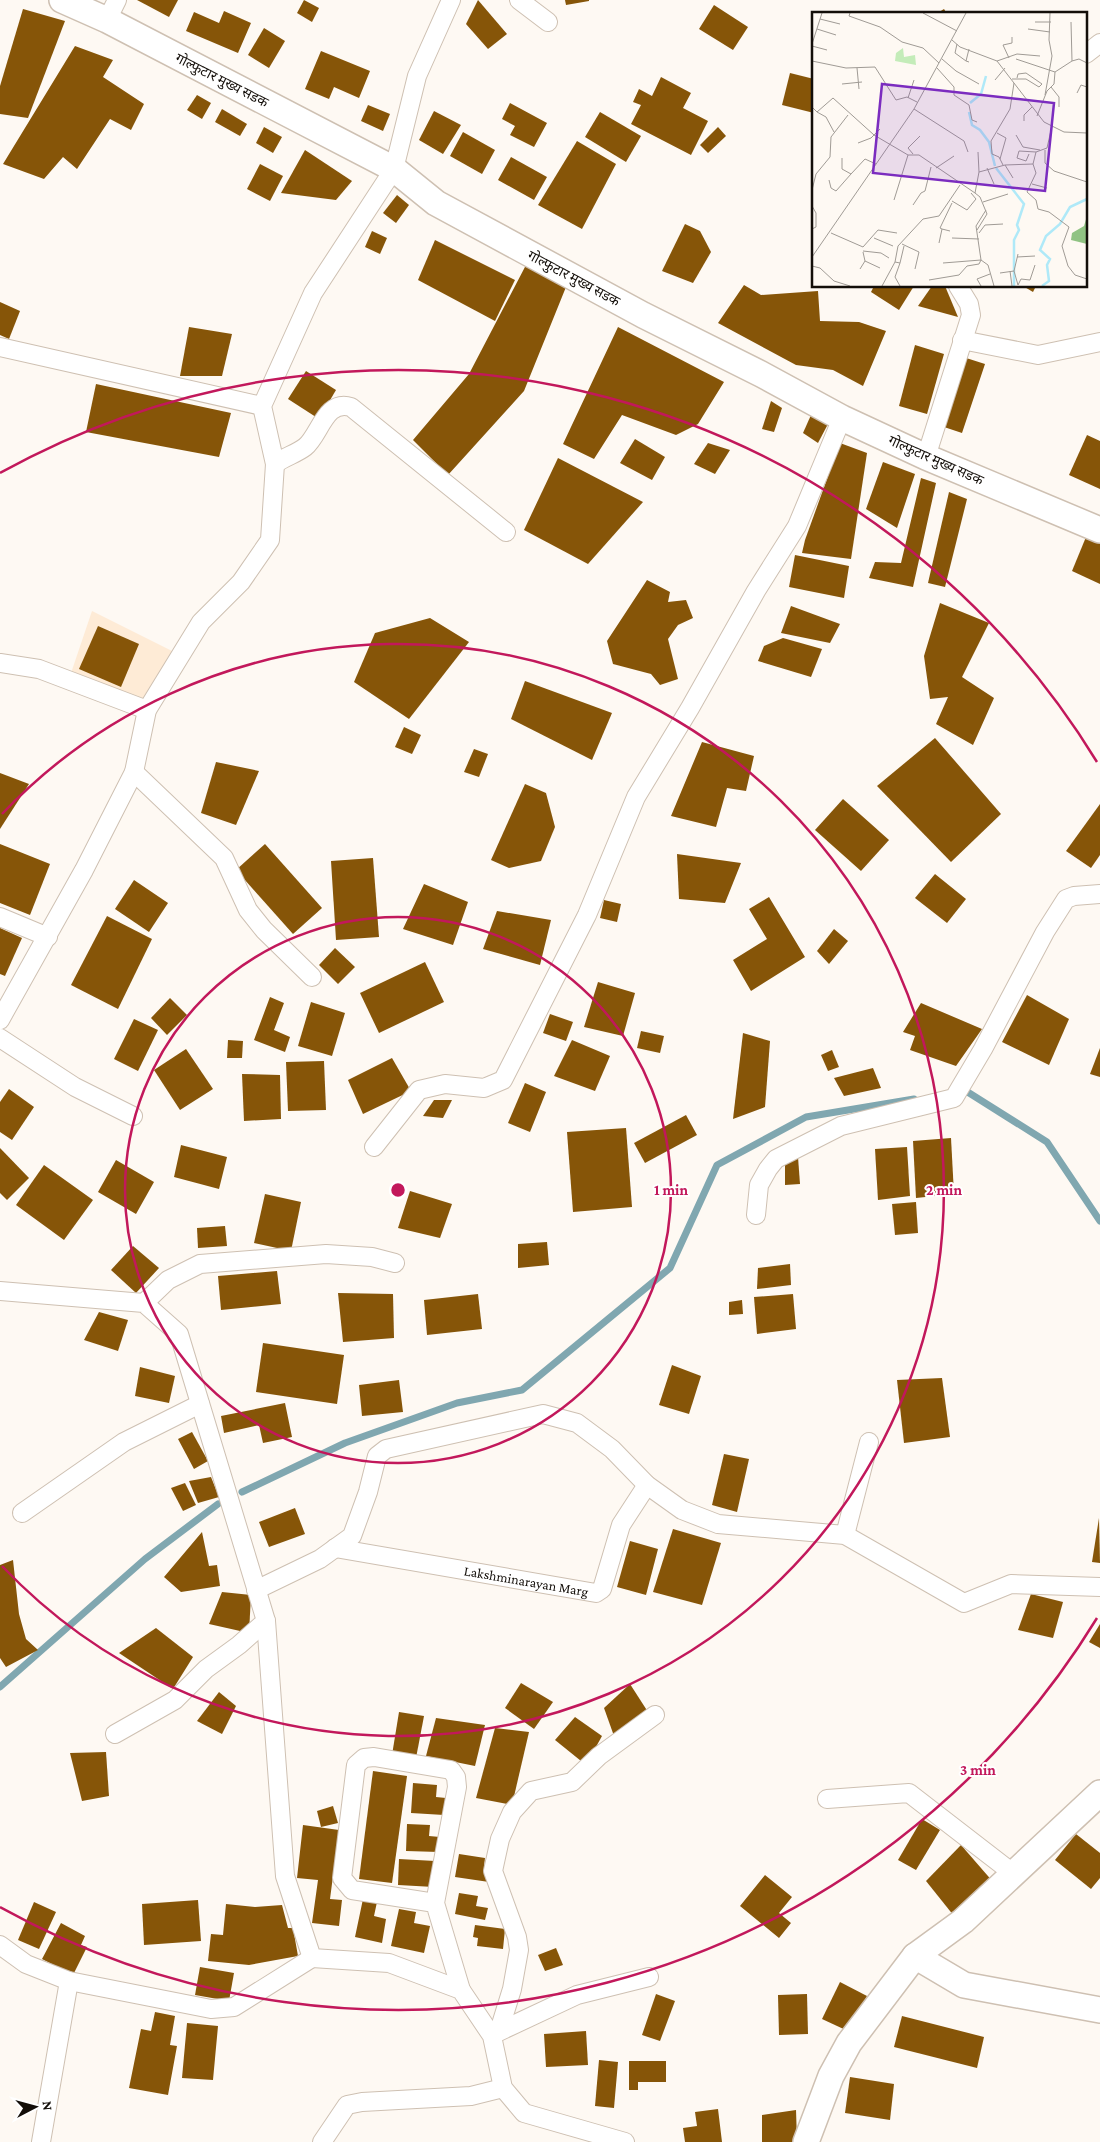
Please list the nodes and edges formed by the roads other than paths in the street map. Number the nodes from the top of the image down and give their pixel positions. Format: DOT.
graph roads {
  1 [pos="62,0"];
  2 [pos="451,0"];
  3 [pos="519,0"];
  4 [pos="112,10"];
  5 [pos="548,22"];
  6 [pos="1100,43"];
  7 [pos="1088,52"];
  8 [pos="394,169"];
  9 [pos="959,288"];
  10 [pos="962,340"];
  11 [pos="1100,342"];
  12 [pos="0,347"];
  13 [pos="262,406"];
  14 [pos="842,418"];
  15 [pos="926,457"];
  16 [pos="274,464"];
  17 [pos="1100,530"];
  18 [pos="506,532"];
  19 [pos="0,663"];
  20 [pos="147,710"];
  21 [pos="134,772"];
  22 [pos="1100,894"];
  23 [pos="0,917"];
  24 [pos="48,937"];
  25 [pos="312,977"];
  26 [pos="0,1020"];
  27 [pos="0,1038"];
  28 [pos="133,1116"];
  29 [pos="374,1147"];
  30 [pos="756,1215"];
  31 [pos="395,1263"];
  32 [pos="0,1291"];
  33 [pos="144,1303"];
  34 [pos="200,1404"];
  35 [pos="869,1442"];
  36 [pos="647,1485"];
  37 [pos="22,1513"];
  38 [pos="845,1535"];
  39 [pos="335,1548"];
  40 [pos="1100,1587"];
  41 [pos="256,1590"];
  42 [pos="266,1621"];
  43 [pos="654,1716"];
  44 [pos="115,1734"];
  45 [pos="1100,1793"];
  46 [pos="827,1799"];
  47 [pos="1014,1874"];
  48 [pos="434,1903"];
  49 [pos="0,1945"];
  50 [pos="914,1956"];
  51 [pos="312,1958"];
  52 [pos="649,1977"];
  53 [pos="69,1981"];
  54 [pos="461,1990"];
  55 [pos="1100,2010"];
  56 [pos="496,2033"];
  57 [pos="504,2088"];
  58 [pos="41,2142"];
  59 [pos="322,2142"];
  60 [pos="624,2142"];
  61 [pos="806,2142"];
  1 -- 4 [label="main road, गोल्फुटार मुख्य सडक"];
  2 -- 8 [label="street"];
  3 -- 5 [label="street"];
  4 -- 8 [label="main road, गोल्फुटार मुख्य सडक"];
  6 -- 7 [label="street"];
  8 -- 13 [label="street"];
  8 -- 14 [label="main road, गोल्फुटार मुख्य सडक"];
  9 -- 10 [label="street"];
  10 -- 11 [label="street"];
  10 -- 15 [label="street"];
  12 -- 13 [label="street"];
  13 -- 16 [label="street"];
  14 -- 15 [label="main road, गोल्फुटार मुख्य सडक"];
  14 -- 29 [label="street"];
  15 -- 17 [label="main road, गोल्फुटार मुख्य सडक"];
  16 -- 18 [label="street"];
  16 -- 20 [label="street"];
  19 -- 20 [label="street"];
  20 -- 21 [label="street"];
  21 -- 24 [label="street"];
  21 -- 25 [label="street"];
  22 -- 30 [label="street"];
  23 -- 24 [label="street"];
  24 -- 26 [label="street"];
  27 -- 28 [label="street"];
  31 -- 33 [label="street"];
  32 -- 33 [label="street"];
  33 -- 34 [label="street"];
  34 -- 37 [label="street"];
  34 -- 41 [label="street"];
  35 -- 38 [label="street"];
  36 -- 38 [label="street"];
  36 -- 39 [label="street, Lakshminarayan Marg"];
  36 -- 39 [label="street"];
  38 -- 40 [label="street"];
  39 -- 41 [label="street"];
  41 -- 42 [label="street"];
  42 -- 44 [label="street"];
  42 -- 51 [label="street"];
  43 -- 56 [label="street"];
  45 -- 47 [label="main road"];
  46 -- 47 [label="street"];
  47 -- 50 [label="main road"];
  48 -- 48 [label="street"];
  48 -- 54 [label="street"];
  49 -- 53 [label="street"];
  50 -- 55 [label="main road"];
  50 -- 61 [label="main road"];
  51 -- 53 [label="street"];
  51 -- 54 [label="street"];
  52 -- 56 [label="street"];
  53 -- 58 [label="street"];
  54 -- 56 [label="street"];
  56 -- 57 [label="street"];
  57 -- 59 [label="street"];
  57 -- 60 [label="street"];
}
